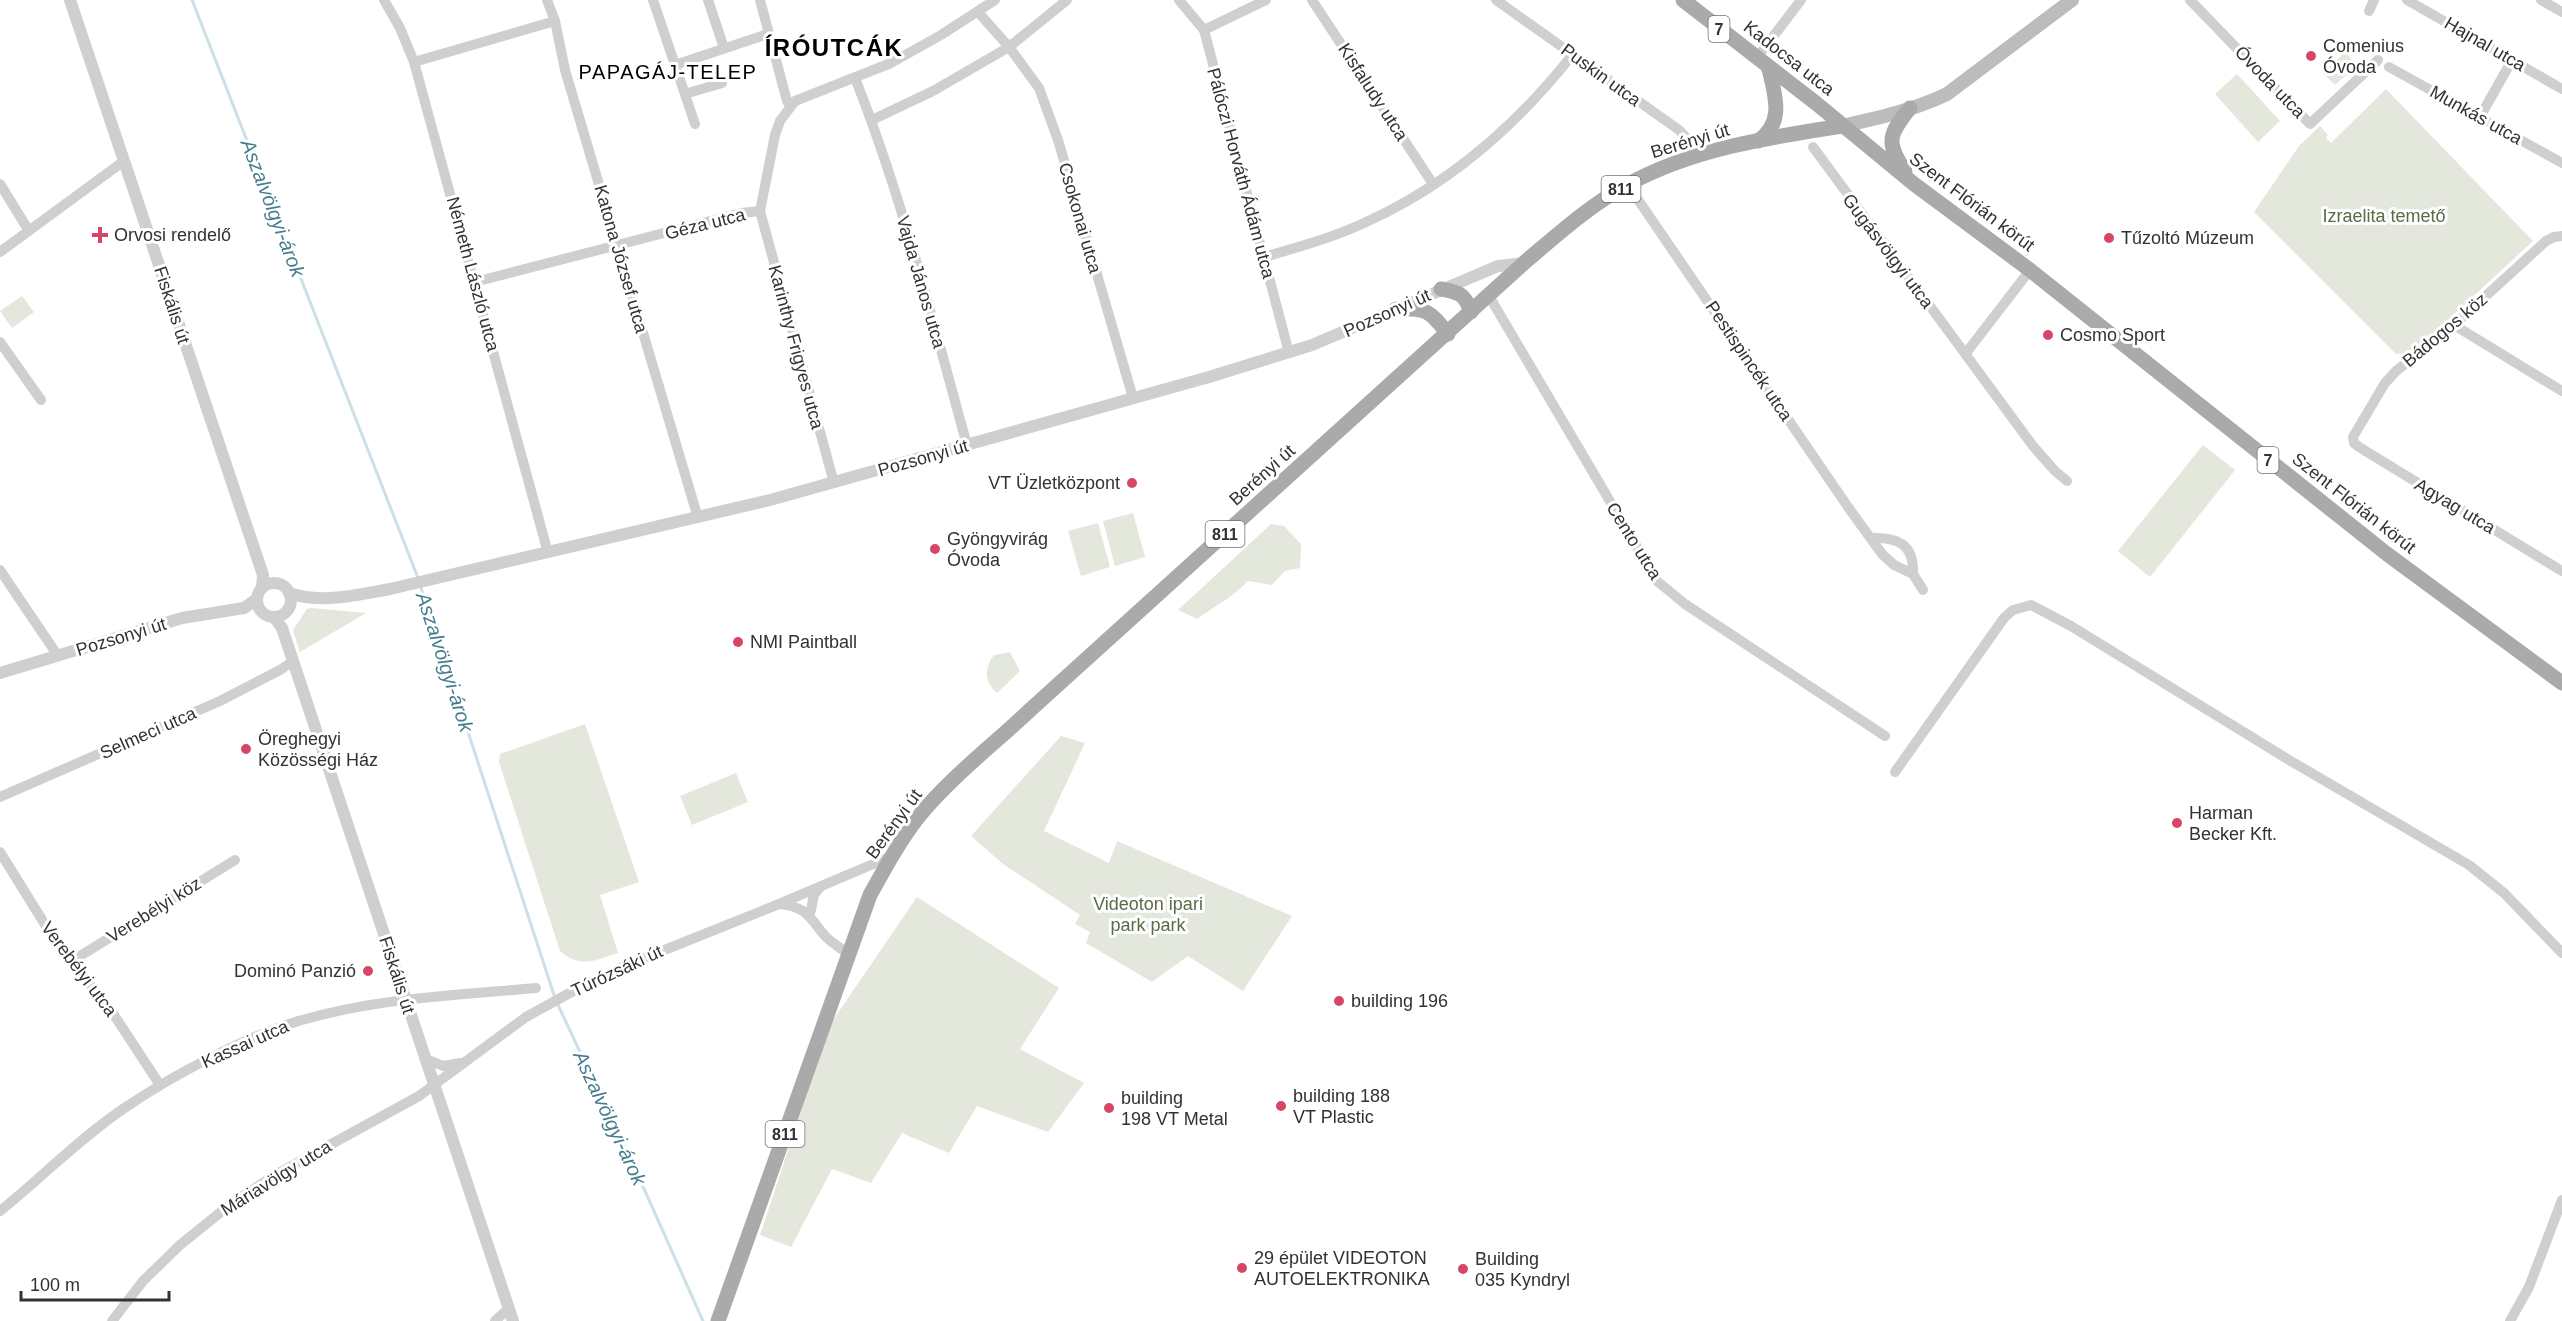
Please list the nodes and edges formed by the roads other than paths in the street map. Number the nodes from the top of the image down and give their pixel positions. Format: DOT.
graph roads {
  1 [pos="70,0"];
  2 [pos="384,0"];
  3 [pos="547,0"];
  4 [pos="653,0"];
  5 [pos="708,0"];
  6 [pos="760,0"];
  7 [pos="995,0"];
  8 [pos="1067,0"];
  9 [pos="1179,0"];
  10 [pos="1266,0"];
  11 [pos="1312,0"];
  12 [pos="1496,0"];
  13 [pos="1683,0"];
  14 [pos="1801,0"];
  15 [pos="2072,0"];
  16 [pos="2190,0"];
  17 [pos="2374,0"];
  18 [pos="2407,0"];
  19 [pos="2541,0"];
  20 [pos="2558,6"];
  21 [pos="2369,10"];
  22 [pos="978,12"];
  23 [pos="555,21"];
  24 [pos="1204,30"];
  25 [pos="768,34"];
  26 [pos="1009,47"];
  27 [pos="724,48"];
  28 [pos="1573,54"];
  29 [pos="1756,59"];
  30 [pos="2378,60"];
  31 [pos="2512,60"];
  32 [pos="414,62"];
  33 [pos="675,64"];
  34 [pos="2390,67"];
  35 [pos="1769,69"];
  36 [pos="855,78"];
  37 [pos="722,83"];
  38 [pos="2562,89"];
  39 [pos="685,94"];
  40 [pos="790,105"];
  41 [pos="1910,108"];
  42 [pos="2480,117"];
  43 [pos="872,120"];
  44 [pos="695,124"];
  45 [pos="1842,126"];
  46 [pos="1758,141"];
  47 [pos="1813,147"];
  48 [pos="1697,157"];
  49 [pos="124,161"];
  50 [pos="2562,163"];
  51 [pos="0,184"];
  52 [pos="1433,184"];
  53 [pos="1628,184"];
  54 [pos="1914,184"];
  55 [pos="760,211"];
  56 [pos="29,231"];
  57 [pos="2558,236"];
  58 [pos="617,245"];
  59 [pos="0,252"];
  60 [pos="1264,257"];
  61 [pos="1526,262"];
  62 [pos="2030,270"];
  63 [pos="475,282"];
  64 [pos="1441,289"];
  65 [pos="1489,296"];
  66 [pos="1396,309"];
  67 [pos="1471,312"];
  68 [pos="2454,325"];
  69 [pos="1448,334"];
  70 [pos="0,342"];
  71 [pos="1289,353"];
  72 [pos="1966,353"];
  73 [pos="2562,391"];
  74 [pos="1132,398"];
  75 [pos="41,400"];
  76 [pos="2353,437"];
  77 [pos="967,445"];
  78 [pos="2067,481"];
  79 [pos="834,483"];
  80 [pos="698,518"];
  81 [pos="1872,538"];
  82 [pos="548,553"];
  83 [pos="0,570"];
  84 [pos="2562,571"];
  85 [pos="1913,574"];
  86 [pos="263,575"];
  87 [pos="274,583"];
  88 [pos="1923,590"];
  89 [pos="259,593"];
  90 [pos="244,608"];
  91 [pos="280,608"];
  92 [pos="58,656"];
  93 [pos="293,661"];
  94 [pos="0,673"];
  95 [pos="2562,683"];
  96 [pos="1885,736"];
  97 [pos="1895,772"];
  98 [pos="0,797"];
  99 [pos="0,852"];
  100 [pos="892,855"];
  101 [pos="236,860"];
  102 [pos="820,886"];
  103 [pos="779,904"];
  104 [pos="810,914"];
  105 [pos="2562,953"];
  106 [pos="848,954"];
  107 [pos="72,961"];
  108 [pos="536,988"];
  109 [pos="405,1000"];
  110 [pos="424,1058"];
  111 [pos="466,1061"];
  112 [pos="160,1085"];
  113 [pos="434,1086"];
  114 [pos="2562,1200"];
  115 [pos="0,1211"];
  116 [pos="509,1308"];
  117 [pos="112,1321"];
  118 [pos="495,1321"];
  119 [pos="513,1321"];
  120 [pos="718,1321"];
  121 [pos="2510,1321"];
  1 -- 49 [label="street, Fiskális út"];
  2 -- 32 [label="street, Németh László utca"];
  3 -- 23 [label="street, Katona József utca"];
  4 -- 33 [label="street"];
  5 -- 27 [label="street"];
  6 -- 25 [label="street"];
  7 -- 22 [label="street"];
  8 -- 26 [label="street"];
  9 -- 24 [label="street, Pálóczi Horváth Ádám utca"];
  10 -- 24 [label="street"];
  11 -- 52 [label="street, Kisfaludy utca"];
  12 -- 28 [label="street, Puskin utca"];
  13 -- 29 [label="main road, Kadocsa utca / 7"];
  14 -- 29 [label="street"];
  15 -- 41 [label="main road, Berényi út"];
  16 -- 30 [label="street, Óvoda utca"];
  17 -- 21 [label="street"];
  18 -- 31 [label="street, Hajnal utca"];
  19 -- 20 [label="street"];
  22 -- 26 [label="street"];
  22 -- 36 [label="street"];
  23 -- 32 [label="street"];
  23 -- 58 [label="street, Katona József utca"];
  24 -- 60 [label="street, Pálóczi Horváth Ádám utca"];
  25 -- 27 [label="street"];
  25 -- 40 [label="street"];
  26 -- 43 [label="street"];
  26 -- 74 [label="street, Csokonai utca"];
  27 -- 33 [label="street"];
  28 -- 48 [label="street, Puskin utca"];
  28 -- 52 [label="street"];
  29 -- 35 [label="main road, Kadocsa utca / 7"];
  31 -- 38 [label="street, Hajnal utca"];
  31 -- 42 [label="street"];
  32 -- 63 [label="street, Németh László utca"];
  33 -- 39 [label="street"];
  34 -- 42 [label="street, Munkás utca"];
  35 -- 45 [label="main road, Kadocsa utca / 7"];
  35 -- 46 [label="main road"];
  36 -- 40 [label="street"];
  36 -- 43 [label="street"];
  37 -- 39 [label="street"];
  39 -- 44 [label="street"];
  40 -- 55 [label="street, Géza utca"];
  41 -- 45 [label="main road, Berényi út"];
  41 -- 54 [label="main road"];
  42 -- 50 [label="street, Munkás utca"];
  43 -- 77 [label="street, Vajda János utca"];
  45 -- 46 [label="main road, Berényi út / 811"];
  45 -- 54 [label="main road, Szent Flórián körút / 7"];
  46 -- 48 [label="main road, Berényi út / 811"];
  47 -- 72 [label="street, Gugásvölgyi utca"];
  48 -- 53 [label="main road, Berényi út / 811"];
  49 -- 56 [label="street"];
  49 -- 86 [label="street, Fiskális út"];
  51 -- 56 [label="street"];
  52 -- 60 [label="street"];
  53 -- 61 [label="main road, Berényi út / 811"];
  53 -- 81 [label="street, Pestispincék utca"];
  54 -- 62 [label="main road, Szent Flórián körút / 7"];
  55 -- 58 [label="street, Géza utca"];
  55 -- 79 [label="street, Karinthy Frigyes utca"];
  56 -- 59 [label="street"];
  57 -- 68 [label="street, Bádogos köz"];
  58 -- 63 [label="street, Géza utca"];
  58 -- 80 [label="street, Katona József utca"];
  60 -- 71 [label="street, Pálóczi Horváth Ádám utca"];
  61 -- 64 [label="street, Pozsonyi út"];
  61 -- 65 [label="main road, Berényi út / 811"];
  62 -- 72 [label="street"];
  62 -- 95 [label="main road, Szent Flórián körút / 7"];
  63 -- 82 [label="street, Németh László utca"];
  64 -- 66 [label="street, Pozsonyi út"];
  64 -- 67 [label="main road"];
  65 -- 67 [label="main road, Berényi út / 811"];
  65 -- 96 [label="street, Cento utca"];
  66 -- 69 [label="main road"];
  66 -- 71 [label="street, Pozsonyi út"];
  67 -- 69 [label="main road, Berényi út / 811"];
  68 -- 73 [label="street"];
  68 -- 76 [label="street, Bádogos köz"];
  69 -- 100 [label="main road, Berényi út / 811"];
  70 -- 75 [label="street"];
  71 -- 74 [label="street, Pozsonyi út"];
  72 -- 78 [label="street, Gugásvölgyi utca"];
  74 -- 77 [label="street, Pozsonyi út"];
  76 -- 84 [label="street, Agyag utca"];
  77 -- 79 [label="street, Pozsonyi út"];
  79 -- 80 [label="street, Pozsonyi út"];
  80 -- 82 [label="street, Pozsonyi út"];
  81 -- 85 [label="street, Pestispincék utca"];
  81 -- 85 [label="street, Pestispincék utca"];
  82 -- 91 [label="street, Pozsonyi út"];
  83 -- 92 [label="street"];
  85 -- 88 [label="street, Pestispincék utca"];
  86 -- 87 [label="street"];
  86 -- 89 [label="street, Fiskális út"];
  87 -- 89 [label="street, Pozsonyi út"];
  87 -- 91 [label="street"];
  89 -- 90 [label="street, Pozsonyi út"];
  89 -- 91 [label="street"];
  90 -- 91 [label="street, Pozsonyi út"];
  90 -- 92 [label="street, Pozsonyi út"];
  91 -- 93 [label="street, Fiskális út"];
  92 -- 94 [label="street, Pozsonyi út"];
  93 -- 98 [label="street, Selmeci utca"];
  93 -- 109 [label="street, Fiskális út"];
  97 -- 105 [label="street"];
  99 -- 107 [label="street, Verebélyi utca"];
  100 -- 102 [label="street, Túrózsáki út"];
  100 -- 106 [label="main road, Berényi út / 811"];
  101 -- 107 [label="street, Verebélyi köz"];
  102 -- 103 [label="street, Túrózsáki út"];
  102 -- 104 [label="street"];
  103 -- 104 [label="street"];
  103 -- 111 [label="street, Túrózsáki út"];
  104 -- 106 [label="street"];
  106 -- 120 [label="main road, Berényi út / 811"];
  107 -- 112 [label="street, Verebélyi utca"];
  108 -- 109 [label="street, Kassai utca"];
  109 -- 110 [label="street, Fiskális út"];
  109 -- 112 [label="street, Kassai utca"];
  110 -- 111 [label="street, Túrózsáki út"];
  110 -- 113 [label="street, Fiskális út"];
  111 -- 113 [label="street, Túrózsáki út"];
  112 -- 115 [label="street, Kassai utca"];
  113 -- 116 [label="street, Fiskális út"];
  113 -- 117 [label="street, Máriavölgy utca"];
  114 -- 121 [label="street"];
  116 -- 118 [label="street"];
  116 -- 119 [label="street, Fiskális út"];
}
